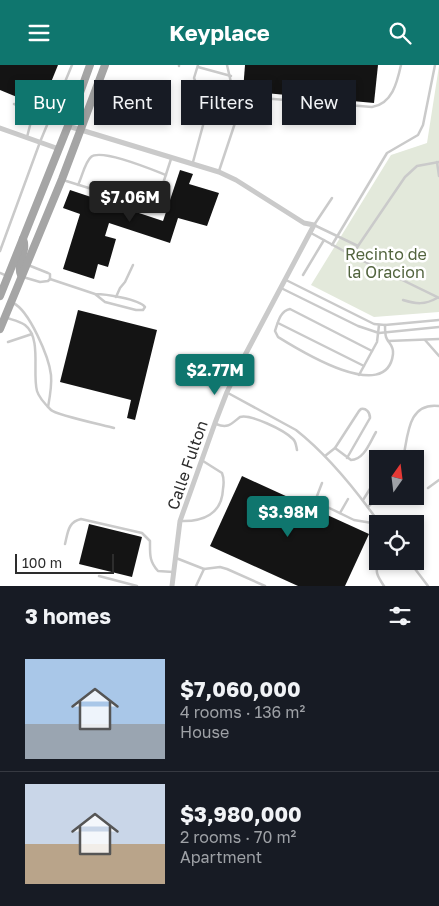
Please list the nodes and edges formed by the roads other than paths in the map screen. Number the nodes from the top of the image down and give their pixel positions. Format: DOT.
graph roads {
  1 [pos="72,65"];
  2 [pos="90,65"];
  3 [pos="105,65"];
  4 [pos="227,65"];
  5 [pos="401,65"];
  6 [pos="435,65"];
  7 [pos="198,66"];
  8 [pos="231,76"];
  9 [pos="66,80"];
  10 [pos="195,80"];
  11 [pos="232,80"];
  12 [pos="272,99"];
  13 [pos="31,125"];
  14 [pos="47,125"];
  15 [pos="203,125"];
  16 [pos="234,125"];
  17 [pos="68,126"];
  18 [pos="0,128"];
  19 [pos="81,130"];
  20 [pos="27,138"];
  21 [pos="40,142"];
  22 [pos="59,149"];
  23 [pos="172,158"];
  24 [pos="438,162"];
  25 [pos="192,164"];
  26 [pos="219,172"];
  27 [pos="166,175"];
  28 [pos="439,176"];
  29 [pos="62,179"];
  30 [pos="78,185"];
  31 [pos="332,198"];
  32 [pos="36,207"];
  33 [pos="304,223"];
  34 [pos="314,225"];
  35 [pos="310,233"];
  36 [pos="336,236"];
  37 [pos="23,239"];
  38 [pos="324,240"];
  39 [pos="332,245"];
  40 [pos="35,246"];
  41 [pos="358,246"];
  42 [pos="0,251"];
  43 [pos="353,256"];
  44 [pos="27,265"];
  45 [pos="133,265"];
  46 [pos="0,273"];
  47 [pos="303,275"];
  48 [pos="8,276"];
  49 [pos="22,277"];
  50 [pos="50,279"];
  51 [pos="286,280"];
  52 [pos="281,288"];
  53 [pos="95,294"];
  54 [pos="0,295"];
  55 [pos="116,297"];
  56 [pos="438,298"];
  57 [pos="402,300"];
  58 [pos="11,303"];
  59 [pos="5,318"];
  60 [pos="439,320"];
  61 [pos="278,323"];
  62 [pos="379,325"];
  63 [pos="385,325"];
  64 [pos="439,327"];
  65 [pos="0,329"];
  66 [pos="379,333"];
  67 [pos="385,333"];
  68 [pos="32,335"];
  69 [pos="36,335"];
  70 [pos="439,339"];
  71 [pos="426,340"];
  72 [pos="388,341"];
  73 [pos="8,342"];
  74 [pos="372,351"];
  75 [pos="438,354"];
  76 [pos="364,366"];
  77 [pos="358,375"];
  78 [pos="227,392"];
  79 [pos="439,406"];
  80 [pos="48,407"];
  81 [pos="214,423"];
  82 [pos="114,428"];
  83 [pos="376,433"];
  84 [pos="335,448"];
  85 [pos="297,450"];
  86 [pos="405,450"];
  87 [pos="325,457"];
  88 [pos="347,458"];
  89 [pos="201,460"];
  90 [pos="439,480"];
  91 [pos="322,483"];
  92 [pos="428,488"];
  93 [pos="369,490"];
  94 [pos="348,499"];
  95 [pos="363,500"];
  96 [pos="368,507"];
  97 [pos="340,513"];
  98 [pos="373,515"];
  99 [pos="180,521"];
  100 [pos="369,523"];
  101 [pos="65,544"];
  102 [pos="174,557"];
  103 [pos="204,569"];
  104 [pos="376,570"];
  105 [pos="416,570"];
  106 [pos="174,572"];
  107 [pos="99,576"];
  108 [pos="137,586"];
  109 [pos="172,586"];
  110 [pos="196,586"];
  111 [pos="265,586"];
  112 [pos="384,586"];
  113 [pos="428,586"];
  1 -- 9 [label="lane"];
  2 -- 17 [label="main road"];
  3 -- 19 [label="main road"];
  4 -- 8 [label="lane"];
  5 -- 12 [label="lane"];
  6 -- 36 [label="lane"];
  7 -- 8 [label="lane"];
  7 -- 10 [label="lane"];
  8 -- 11 [label="lane"];
  13 -- 20 [label="lane"];
  14 -- 21 [label="lane"];
  15 -- 25 [label="lane"];
  16 -- 26 [label="lane"];
  17 -- 19 [label="street"];
  17 -- 22 [label="main road"];
  18 -- 20 [label="street"];
  19 -- 23 [label="street"];
  19 -- 29 [label="main road"];
  20 -- 21 [label="street"];
  21 -- 22 [label="street"];
  21 -- 42 [label="lane"];
  22 -- 32 [label="main road"];
  23 -- 25 [label="street"];
  23 -- 27 [label="lane"];
  24 -- 28 [label="lane"];
  24 -- 41 [label="lane"];
  25 -- 26 [label="street"];
  26 -- 33 [label="street"];
  27 -- 30 [label="lane"];
  27 -- 30 [label="lane"];
  29 -- 30 [label="lane"];
  29 -- 40 [label="main road"];
  31 -- 34 [label="lane"];
  32 -- 37 [label="main road"];
  32 -- 40 [label="main road"];
  33 -- 34 [label="street"];
  33 -- 35 [label="street"];
  34 -- 35 [label="street, Calle Fulton"];
  34 -- 36 [label="lane"];
  35 -- 38 [label="lane"];
  35 -- 51 [label="street, Calle Fulton"];
  36 -- 39 [label="lane"];
  36 -- 41 [label="lane"];
  37 -- 48 [label="main road"];
  37 -- 49 [label="main road"];
  38 -- 39 [label="lane"];
  38 -- 47 [label="lane"];
  39 -- 43 [label="lane"];
  40 -- 44 [label="main road"];
  41 -- 43 [label="lane"];
  43 -- 56 [label="lane"];
  44 -- 49 [label="main road"];
  44 -- 50 [label="lane"];
  45 -- 55 [label="lane"];
  46 -- 48 [label="lane"];
  48 -- 54 [label="main road"];
  49 -- 50 [label="lane"];
  49 -- 58 [label="main road"];
  50 -- 53 [label="lane"];
  51 -- 52 [label="street, Calle Fulton"];
  51 -- 62 [label="lane"];
  52 -- 66 [label="lane"];
  52 -- 78 [label="street, Calle Fulton"];
  53 -- 55 [label="lane"];
  53 -- 55 [label="lane"];
  56 -- 57 [label="lane"];
  58 -- 59 [label="main road"];
  58 -- 69 [label="lane"];
  59 -- 65 [label="main road"];
  59 -- 68 [label="lane"];
  60 -- 63 [label="lane"];
  61 -- 74 [label="lane"];
  61 -- 76 [label="lane"];
  61 -- 77 [label="lane"];
  62 -- 63 [label="lane"];
  62 -- 66 [label="lane"];
  63 -- 67 [label="lane"];
  64 -- 67 [label="lane"];
  66 -- 67 [label="lane"];
  66 -- 74 [label="lane"];
  67 -- 72 [label="lane"];
  68 -- 69 [label="lane"];
  68 -- 73 [label="lane"];
  68 -- 80 [label="lane"];
  69 -- 80 [label="lane"];
  70 -- 71 [label="lane"];
  71 -- 72 [label="lane"];
  71 -- 75 [label="lane"];
  72 -- 77 [label="lane"];
  74 -- 76 [label="lane"];
  76 -- 77 [label="lane"];
  78 -- 81 [label="street, Calle Fulton"];
  78 -- 87 [label="lane"];
  79 -- 86 [label="lane"];
  80 -- 82 [label="lane"];
  81 -- 85 [label="lane"];
  81 -- 89 [label="street, Calle Fulton"];
  83 -- 88 [label="lane"];
  84 -- 87 [label="lane"];
  84 -- 88 [label="lane"];
  84 -- 88 [label="lane"];
  87 -- 95 [label="lane"];
  89 -- 99 [label="street, Calle Fulton"];
  89 -- 99 [label="lane"];
  90 -- 92 [label="lane"];
  91 -- 97 [label="lane"];
  93 -- 95 [label="lane"];
  94 -- 97 [label="lane"];
  95 -- 96 [label="lane"];
  96 -- 98 [label="lane"];
  97 -- 100 [label="lane"];
  99 -- 102 [label="street, Calle Fulton"];
  101 -- 106 [label="lane"];
  102 -- 103 [label="lane"];
  102 -- 106 [label="street, Calle Fulton"];
  103 -- 110 [label="lane"];
  103 -- 111 [label="lane"];
  104 -- 112 [label="lane"];
  105 -- 113 [label="lane"];
  106 -- 109 [label="street, Calle Fulton"];
  107 -- 108 [label="lane"];
}
